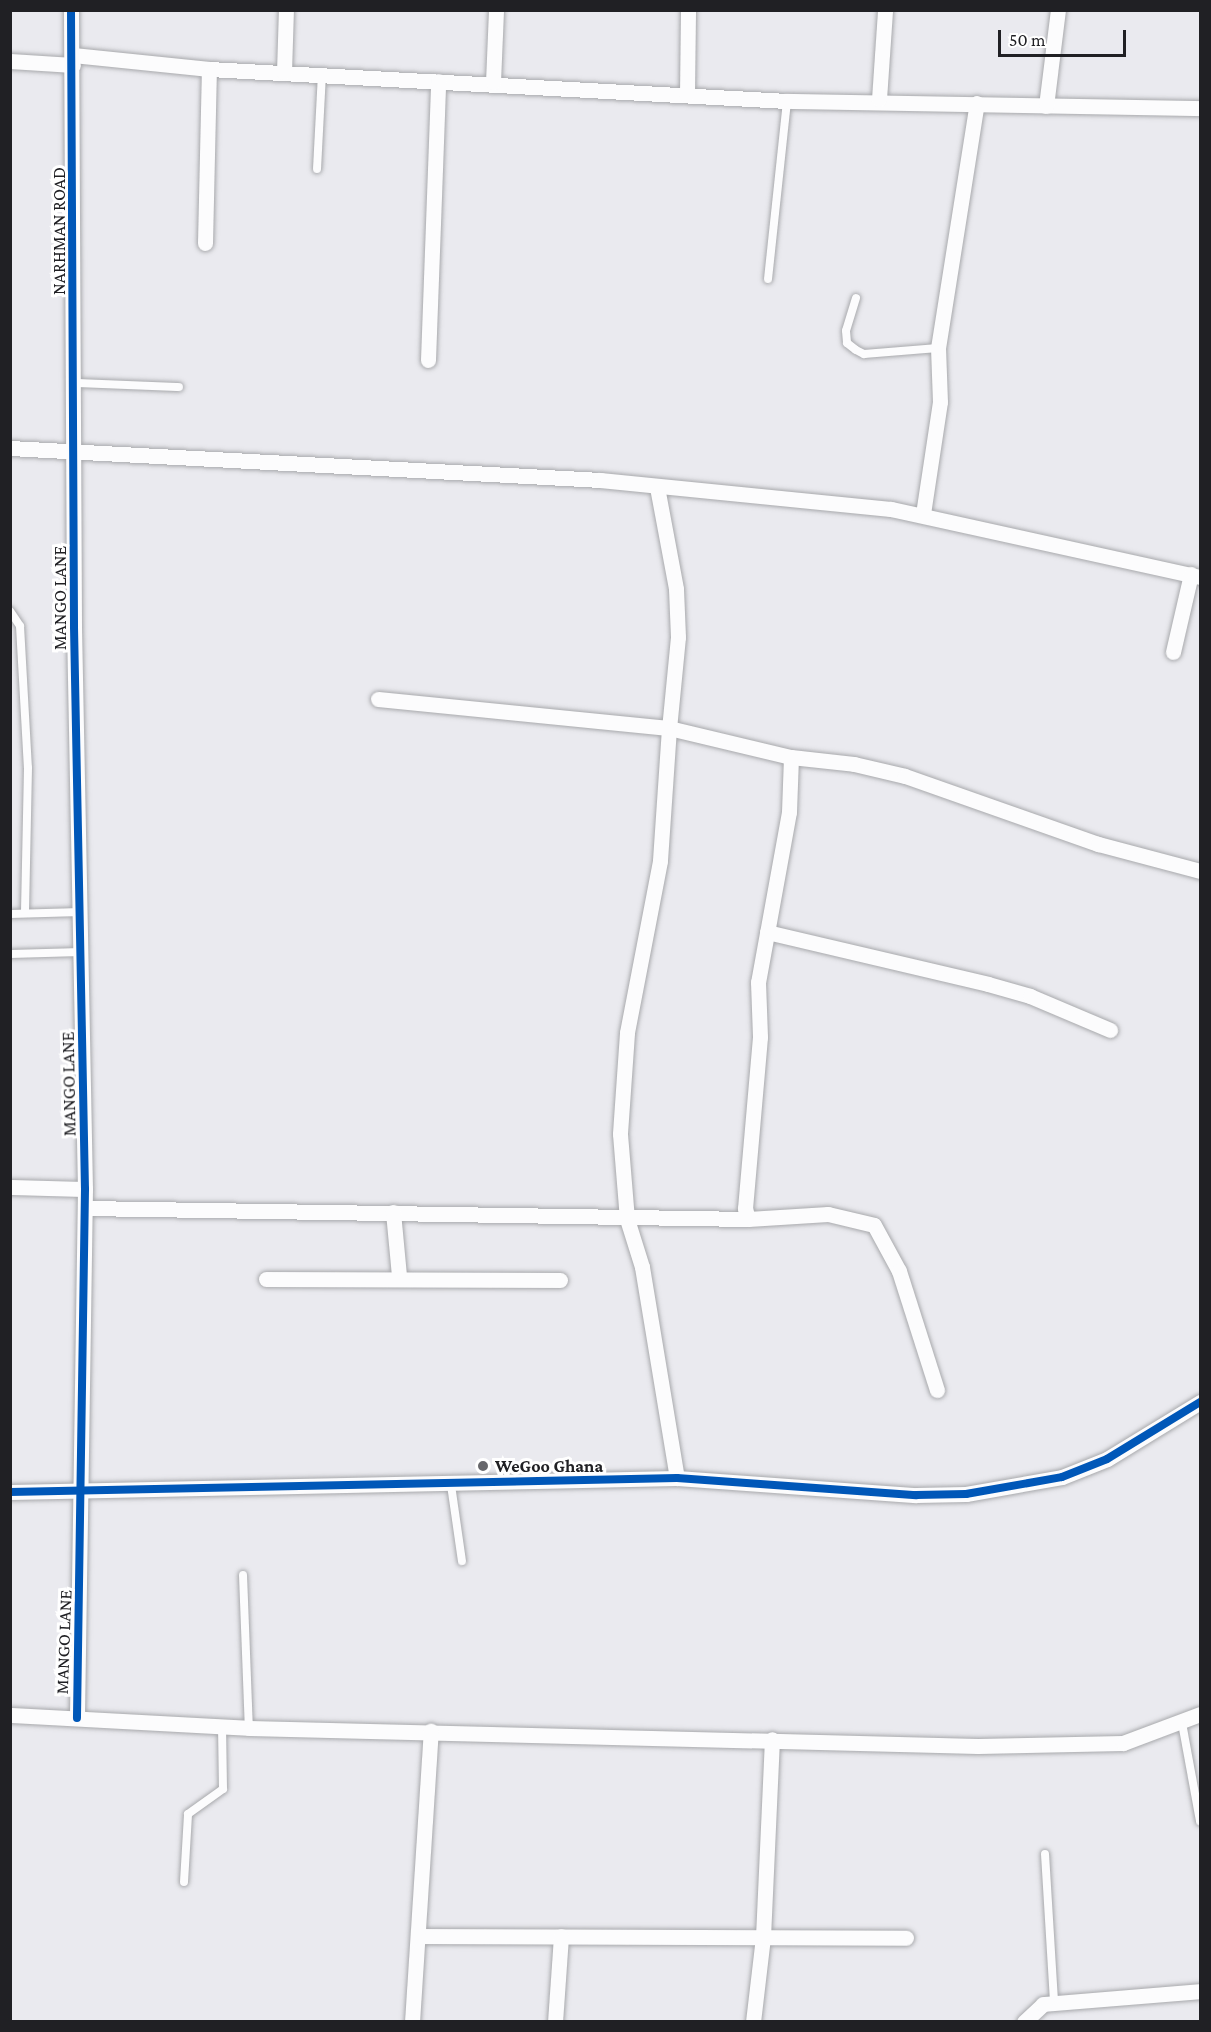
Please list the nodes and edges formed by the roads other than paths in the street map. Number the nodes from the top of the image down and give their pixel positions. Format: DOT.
graph roads {
  1 [pos="71,10"];
  2 [pos="286,10"];
  3 [pos="496,10"];
  4 [pos="688,10"];
  5 [pos="885,10"];
  6 [pos="1058,10"];
  7 [pos="73,60"];
  8 [pos="10,61"];
  9 [pos="209,69"];
  10 [pos="284,72"];
  11 [pos="322,73"];
  12 [pos="438,81"];
  13 [pos="493,82"];
  14 [pos="687,94"];
  15 [pos="879,99"];
  16 [pos="787,101"];
  17 [pos="977,103"];
  18 [pos="1046,106"];
  19 [pos="1200,108"];
  20 [pos="317,169"];
  21 [pos="205,243"];
  22 [pos="768,279"];
  23 [pos="856,297"];
  24 [pos="938,348"];
  25 [pos="428,360"];
  26 [pos="75,383"];
  27 [pos="179,387"];
  28 [pos="10,448"];
  29 [pos="76,450"];
  30 [pos="657,487"];
  31 [pos="923,514"];
  32 [pos="1196,575"];
  33 [pos="10,611"];
  34 [pos="1173,652"];
  35 [pos="378,699"];
  36 [pos="669,729"];
  37 [pos="790,757"];
  38 [pos="1200,871"];
  39 [pos="25,912"];
  40 [pos="81,912"];
  41 [pos="10,914"];
  42 [pos="767,932"];
  43 [pos="83,952"];
  44 [pos="10,954"];
  45 [pos="1110,1030"];
  46 [pos="10,1187"];
  47 [pos="85,1189"];
  48 [pos="85,1208"];
  49 [pos="393,1212"];
  50 [pos="627,1219"];
  51 [pos="748,1219"];
  52 [pos="399,1276"];
  53 [pos="266,1279"];
  54 [pos="560,1280"];
  55 [pos="937,1390"];
  56 [pos="1200,1402"];
  57 [pos="677,1478"];
  58 [pos="451,1485"];
  59 [pos="84,1491"];
  60 [pos="10,1492"];
  61 [pos="462,1561"];
  62 [pos="243,1575"];
  63 [pos="1200,1714"];
  64 [pos="10,1715"];
  65 [pos="77,1718"];
  66 [pos="1182,1723"];
  67 [pos="222,1726"];
  68 [pos="249,1728"];
  69 [pos="431,1731"];
  70 [pos="772,1739"];
  71 [pos="1200,1821"];
  72 [pos="1045,1854"];
  73 [pos="184,1882"];
  74 [pos="420,1936"];
  75 [pos="561,1936"];
  76 [pos="763,1937"];
  77 [pos="906,1938"];
  78 [pos="1200,1991"];
  79 [pos="1054,2003"];
  80 [pos="412,2022"];
  81 [pos="555,2022"];
  82 [pos="753,2022"];
  83 [pos="1024,2022"];
  1 -- 7 [label="street, NARHMAN ROAD"];
  2 -- 10 [label="street"];
  3 -- 13 [label="street"];
  4 -- 14 [label="street"];
  5 -- 15 [label="street"];
  6 -- 18 [label="street"];
  7 -- 8 [label="street"];
  7 -- 9 [label="street"];
  7 -- 26 [label="street, NARHMAN ROAD"];
  9 -- 10 [label="street"];
  9 -- 21 [label="street"];
  10 -- 11 [label="street"];
  11 -- 12 [label="street"];
  11 -- 20 [label="lane"];
  12 -- 13 [label="street"];
  12 -- 25 [label="street"];
  13 -- 14 [label="street"];
  14 -- 16 [label="street"];
  15 -- 16 [label="street"];
  15 -- 17 [label="street"];
  16 -- 22 [label="lane"];
  17 -- 18 [label="street"];
  17 -- 24 [label="street"];
  18 -- 19 [label="street"];
  23 -- 24 [label="lane"];
  24 -- 31 [label="street"];
  26 -- 27 [label="lane"];
  26 -- 29 [label="street, NARHMAN ROAD"];
  28 -- 29 [label="street"];
  29 -- 30 [label="street"];
  29 -- 40 [label="street, MANGO LANE"];
  30 -- 31 [label="street"];
  30 -- 36 [label="street"];
  31 -- 32 [label="street"];
  32 -- 34 [label="street"];
  33 -- 39 [label="lane"];
  35 -- 36 [label="street"];
  36 -- 37 [label="street"];
  36 -- 50 [label="street"];
  37 -- 38 [label="street"];
  37 -- 42 [label="street"];
  39 -- 40 [label="lane"];
  39 -- 41 [label="lane"];
  40 -- 43 [label="street, MANGO LANE"];
  42 -- 45 [label="street"];
  42 -- 51 [label="street"];
  43 -- 44 [label="lane"];
  43 -- 47 [label="street, MANGO LANE"];
  46 -- 47 [label="street"];
  47 -- 48 [label="street, MANGO LANE"];
  48 -- 49 [label="street"];
  48 -- 59 [label="street, MANGO LANE"];
  49 -- 50 [label="street"];
  49 -- 52 [label="street"];
  50 -- 51 [label="street"];
  50 -- 57 [label="street"];
  51 -- 55 [label="street"];
  52 -- 53 [label="street"];
  52 -- 54 [label="street"];
  56 -- 57 [label="street"];
  57 -- 58 [label="street"];
  58 -- 59 [label="street"];
  58 -- 61 [label="lane"];
  59 -- 60 [label="street"];
  59 -- 65 [label="street, MANGO LANE"];
  62 -- 68 [label="lane"];
  63 -- 66 [label="street"];
  64 -- 65 [label="street"];
  65 -- 67 [label="street"];
  66 -- 70 [label="street"];
  66 -- 71 [label="lane"];
  67 -- 68 [label="street"];
  67 -- 73 [label="lane"];
  68 -- 69 [label="street"];
  69 -- 70 [label="street"];
  69 -- 74 [label="street"];
  70 -- 76 [label="street"];
  72 -- 79 [label="lane"];
  74 -- 75 [label="street"];
  74 -- 80 [label="street"];
  75 -- 76 [label="street"];
  75 -- 81 [label="street"];
  76 -- 77 [label="street"];
  76 -- 82 [label="street"];
  78 -- 79 [label="street"];
  79 -- 83 [label="street"];
}
